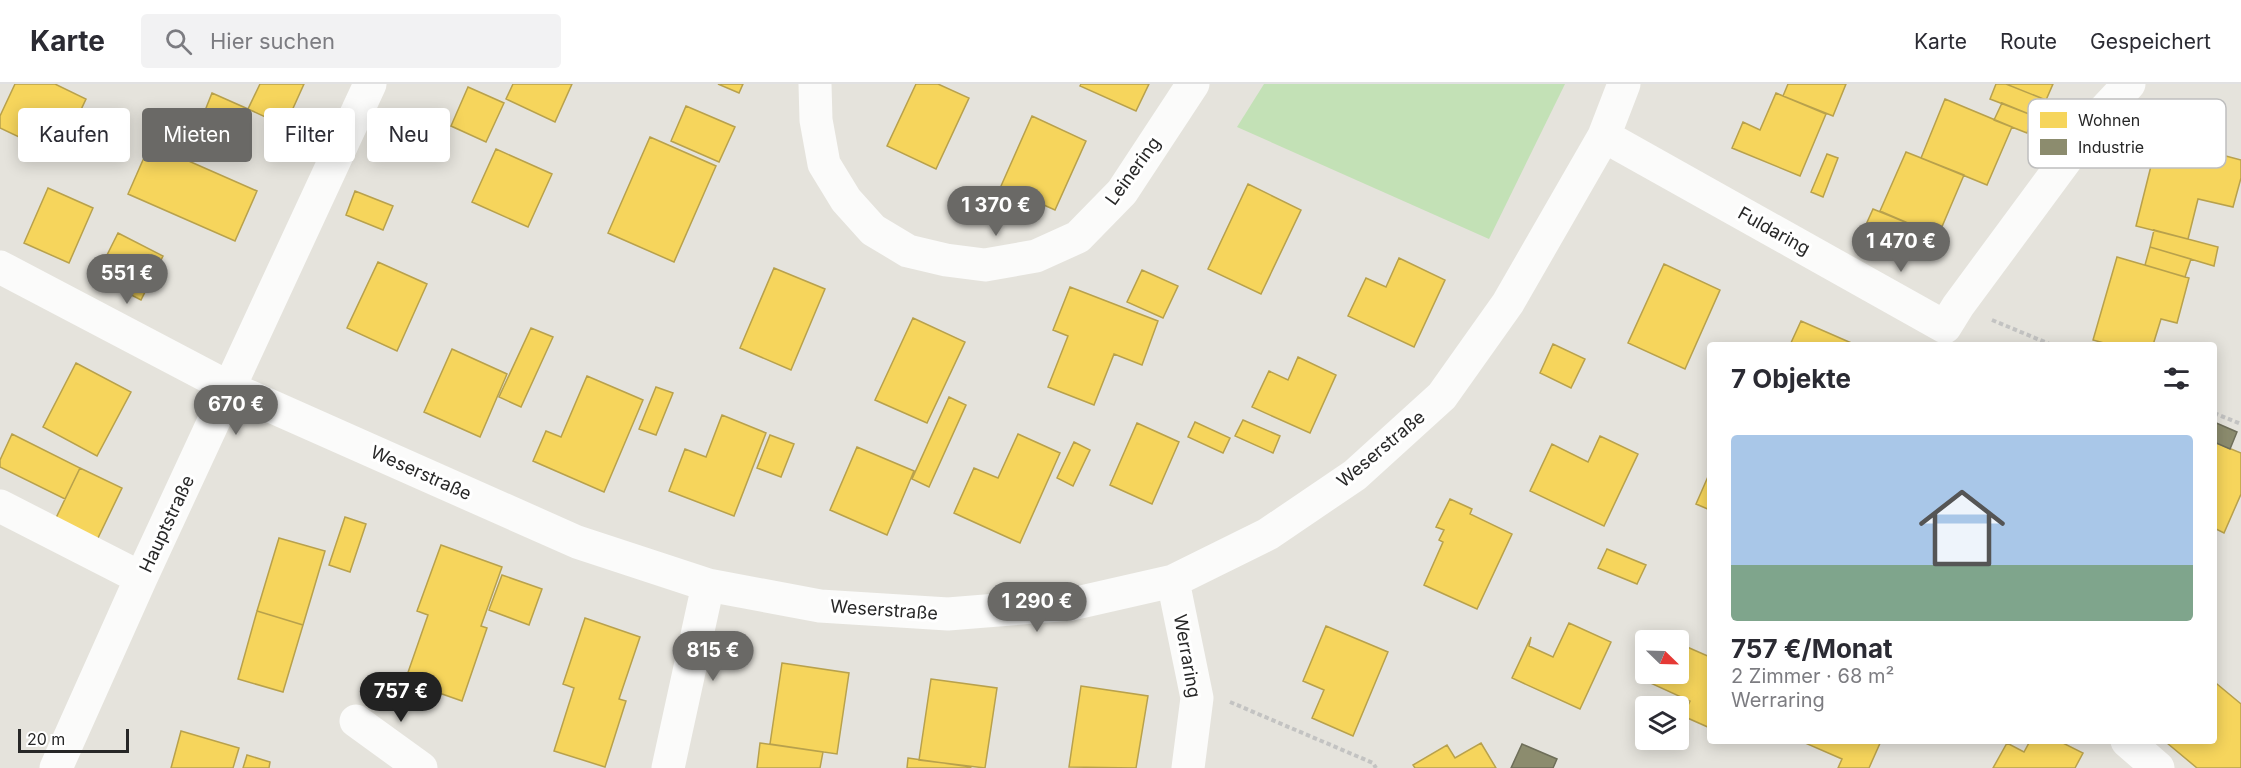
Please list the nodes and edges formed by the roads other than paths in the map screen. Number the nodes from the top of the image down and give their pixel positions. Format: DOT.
graph roads {
  1 [pos="370,84"];
  2 [pos="815,84"];
  3 [pos="1193,84"];
  4 [pos="1624,84"];
  5 [pos="2129,84"];
  6 [pos="2115,99"];
  7 [pos="1604,136"];
  8 [pos="2060,168"];
  9 [pos="0,267"];
  10 [pos="1945,326"];
  11 [pos="230,388"];
  12 [pos="0,506"];
  13 [pos="141,578"];
  14 [pos="1173,581"];
  15 [pos="708,585"];
  16 [pos="356,721"];
  17 [pos="2130,744"];
  18 [pos="56,768"];
  19 [pos="421,768"];
  20 [pos="668,768"];
  21 [pos="1188,768"];
  22 [pos="2158,768"];
  1 -- 11 [label="street, Hauptstraße"];
  2 -- 3 [label="street, Leinering"];
  4 -- 7 [label="street, Weserstraße"];
  5 -- 6 [label="street"];
  7 -- 10 [label="street, Fuldaring"];
  7 -- 14 [label="street, Weserstraße"];
  8 -- 10 [label="street"];
  9 -- 11 [label="street, Weserstraße"];
  11 -- 13 [label="street, Hauptstraße"];
  11 -- 15 [label="street, Weserstraße"];
  12 -- 13 [label="street"];
  13 -- 18 [label="street, Hauptstraße"];
  14 -- 15 [label="street, Weserstraße"];
  14 -- 21 [label="street, Werraring"];
  15 -- 20 [label="street"];
  16 -- 19 [label="street"];
  17 -- 22 [label="street"];
}
